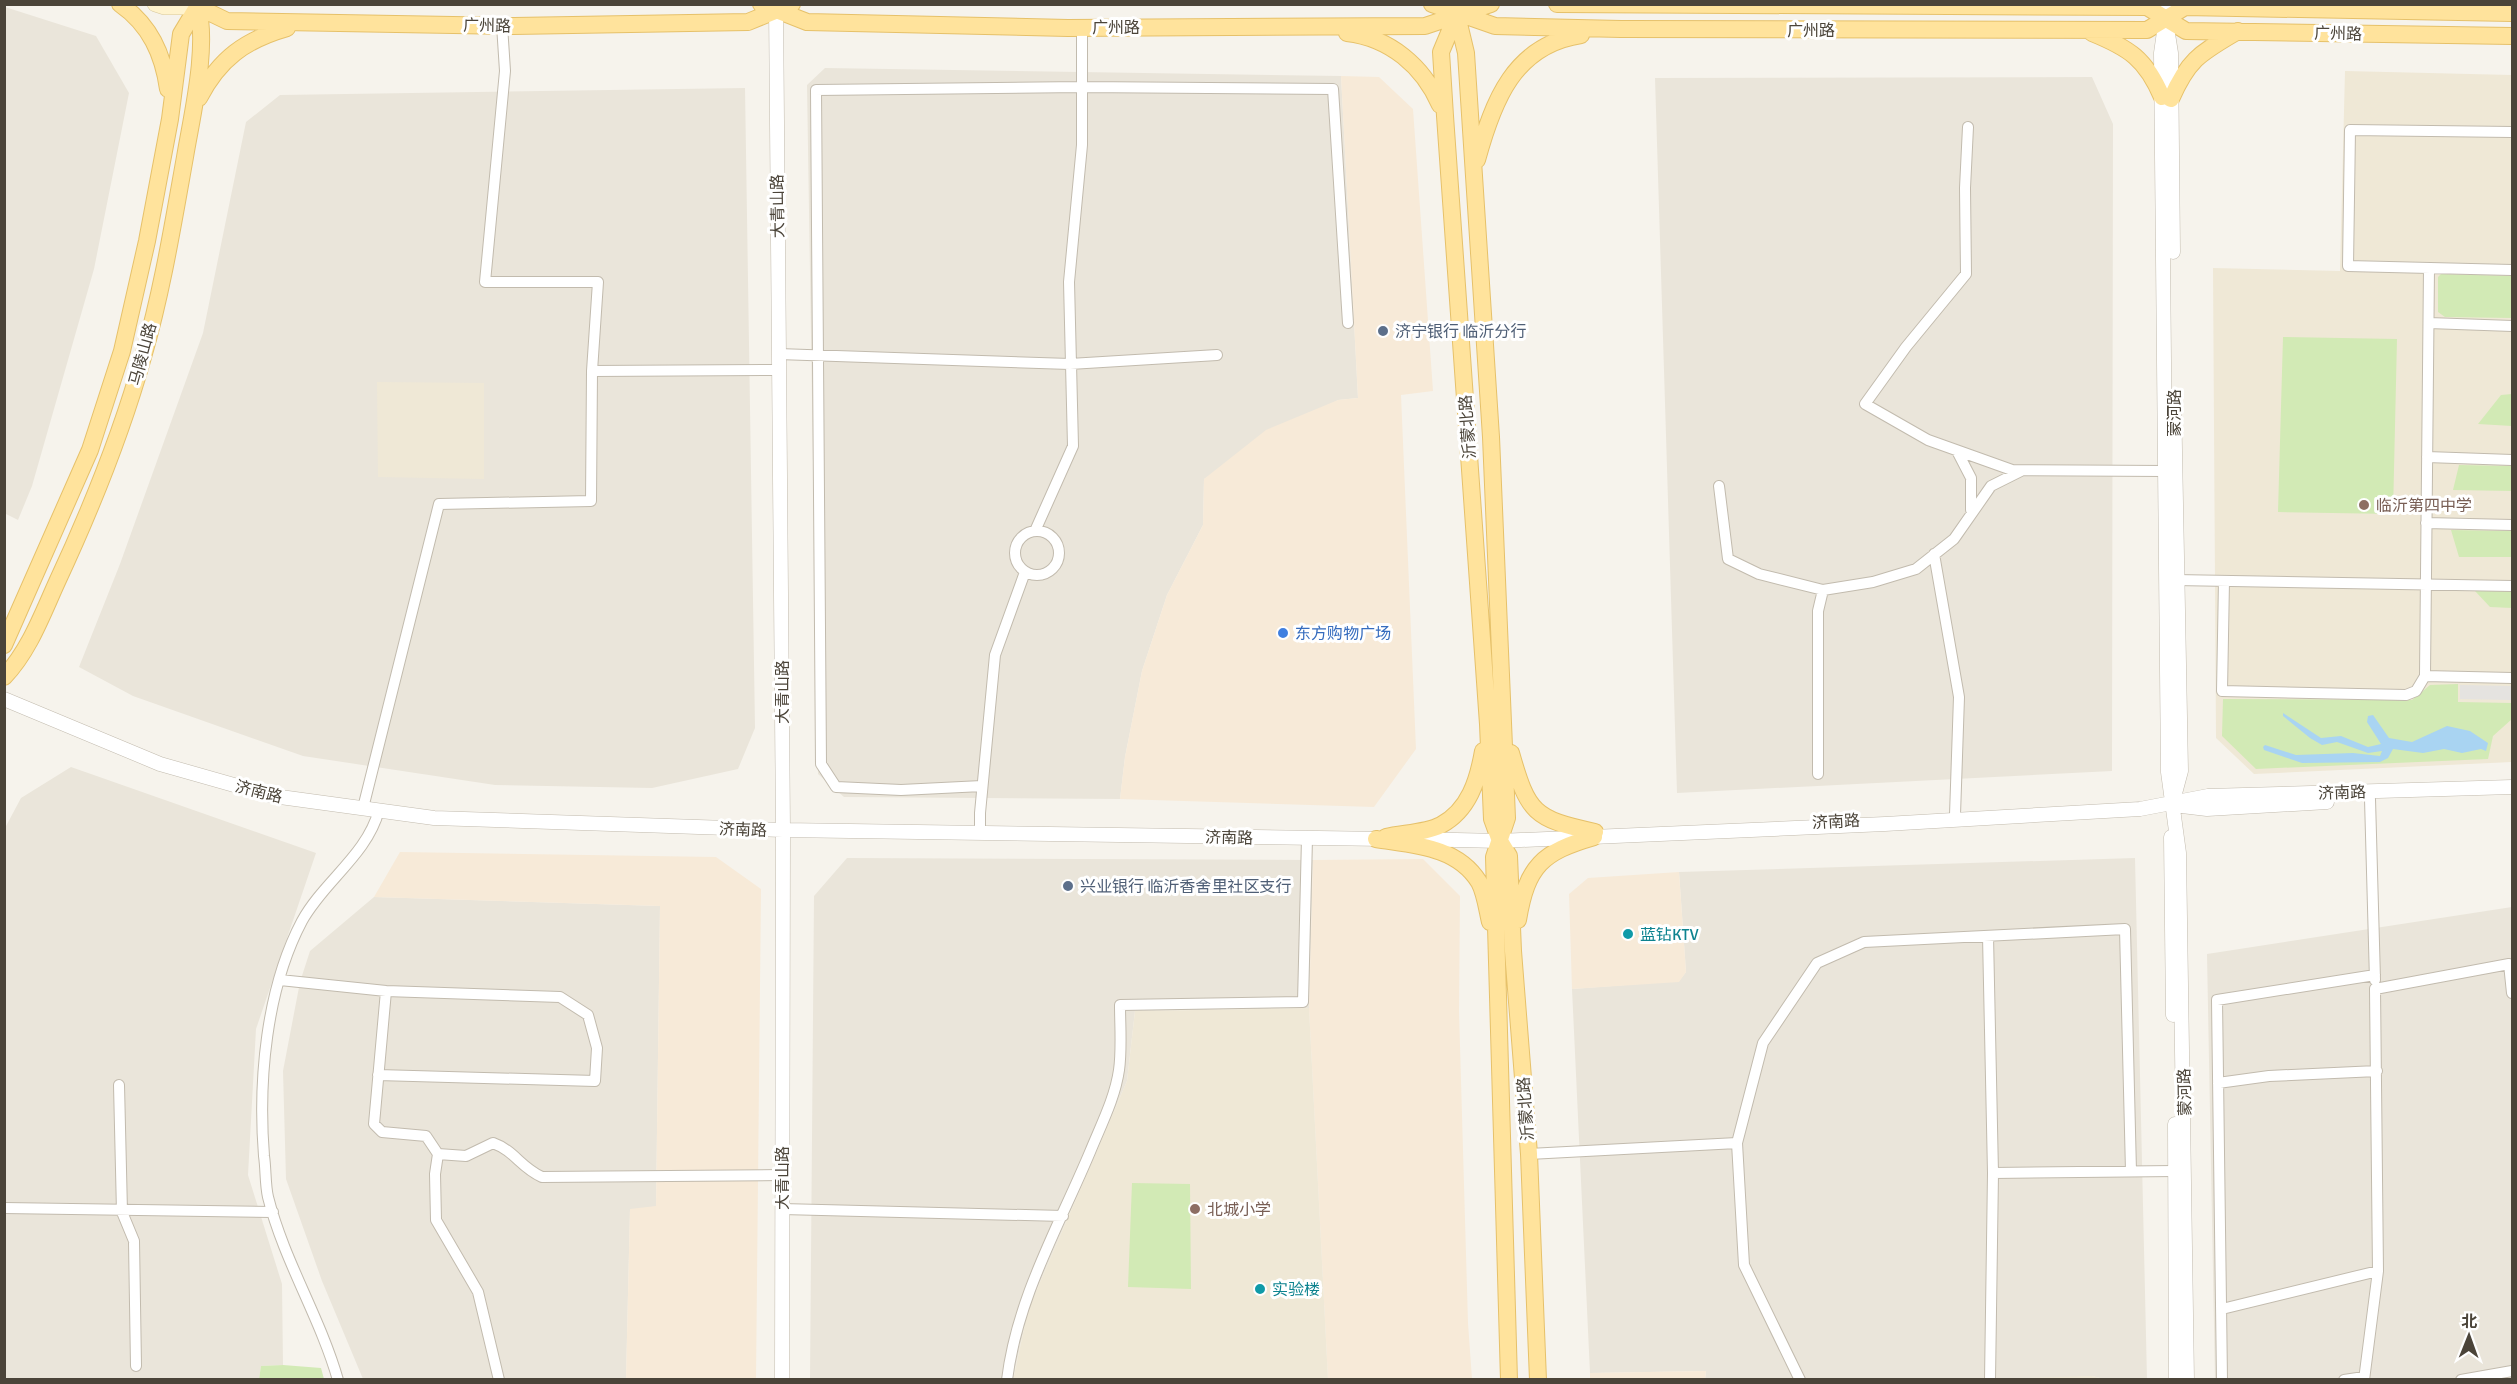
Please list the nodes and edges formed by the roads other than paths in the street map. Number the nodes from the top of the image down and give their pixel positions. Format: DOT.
graph roads {
  1 [pos="120,4"];
  2 [pos="155,4"];
  3 [pos="792,4"];
  4 [pos="1432,4"];
  5 [pos="1491,4"];
  6 [pos="1557,4"];
  7 [pos="199,5"];
  8 [pos="1621,5"];
  9 [pos="2095,6"];
  10 [pos="2229,6"];
  11 [pos="771,7"];
  12 [pos="1457,8"];
  13 [pos="2460,9"];
  14 [pos="2166,12"];
  15 [pos="2512,13"];
  16 [pos="305,23"];
  17 [pos="502,26"];
  18 [pos="1082,27"];
  19 [pos="1293,27"];
  20 [pos="1621,29"];
  21 [pos="2086,31"];
  22 [pos="2238,31"];
  23 [pos="2512,36"];
  24 [pos="1081,87"];
  25 [pos="2167,98"];
  26 [pos="193,110"];
  27 [pos="171,111"];
  28 [pos="1445,116"];
  29 [pos="1968,127"];
  30 [pos="2512,132"];
  31 [pos="1473,172"];
  32 [pos="2429,268"];
  33 [pos="2512,270"];
  34 [pos="1348,323"];
  35 [pos="2429,323"];
  36 [pos="2512,326"];
  37 [pos="778,354"];
  38 [pos="1217,355"];
  39 [pos="818,356"];
  40 [pos="1070,364"];
  41 [pos="592,370"];
  42 [pos="779,370"];
  43 [pos="1957,450"];
  44 [pos="2427,458"];
  45 [pos="2512,460"];
  46 [pos="2023,470"];
  47 [pos="2165,471"];
  48 [pos="1719,486"];
  49 [pos="1971,510"];
  50 [pos="2426,523"];
  51 [pos="2512,525"];
  52 [pos="1035,531"];
  53 [pos="1934,554"];
  54 [pos="1025,572"];
  55 [pos="2175,580"];
  56 [pos="2224,581"];
  57 [pos="2425,585"];
  58 [pos="2512,586"];
  59 [pos="1823,590"];
  60 [pos="4,645"];
  61 [pos="2425,676"];
  62 [pos="4,677"];
  63 [pos="2512,678"];
  64 [pos="4,699"];
  65 [pos="1496,724"];
  66 [pos="1818,774"];
  67 [pos="982,786"];
  68 [pos="2512,787"];
  69 [pos="2512,793"];
  70 [pos="2370,799"];
  71 [pos="2172,804"];
  72 [pos="363,808"];
  73 [pos="380,810"];
  74 [pos="1955,815"];
  75 [pos="783,830"];
  76 [pos="980,833"];
  77 [pos="1594,835"];
  78 [pos="1307,838"];
  79 [pos="1376,839"];
  80 [pos="1500,841"];
  81 [pos="1989,936"];
  82 [pos="1506,951"];
  83 [pos="2375,975"];
  84 [pos="280,980"];
  85 [pos="2375,989"];
  86 [pos="386,991"];
  87 [pos="2512,993"];
  88 [pos="2377,1071"];
  89 [pos="378,1075"];
  90 [pos="2218,1083"];
  91 [pos="119,1085"];
  92 [pos="1737,1143"];
  93 [pos="438,1154"];
  94 [pos="1529,1154"];
  95 [pos="2175,1170"];
  96 [pos="2131,1171"];
  97 [pos="1993,1173"];
  98 [pos="782,1175"];
  99 [pos="4,1208"];
  100 [pos="782,1209"];
  101 [pos="122,1212"];
  102 [pos="273,1212"];
  103 [pos="1063,1216"];
  104 [pos="2379,1271"];
  105 [pos="2222,1309"];
  106 [pos="136,1366"];
  107 [pos="2512,1371"];
  108 [pos="2364,1378"];
  109 [pos="338,1380"];
  110 [pos="499,1380"];
  111 [pos="782,1380"];
  112 [pos="1007,1380"];
  113 [pos="1509,1380"];
  114 [pos="1538,1380"];
  115 [pos="1800,1380"];
  116 [pos="1990,1380"];
  117 [pos="2176,1380"];
  118 [pos="2187,1380"];
  119 [pos="2222,1380"];
  120 [pos="2344,1380"];
  121 [pos="2461,1380"];
  1 -- 27 [label="main road"];
  2 -- 7 [label="main road, 广州路"];
  3 -- 11 [label="main road, 广州路"];
  4 -- 12 [label="main road, 广州路"];
  5 -- 12 [label="main road, 广州路"];
  6 -- 8 [label="main road, 广州路"];
  7 -- 16 [label="main road, 广州路"];
  7 -- 26 [label="main road, 马陵山路"];
  7 -- 27 [label="main road, 马陵山路"];
  8 -- 9 [label="main road, 广州路"];
  9 -- 14 [label="main road, 广州路"];
  10 -- 13 [label="main road, 广州路"];
  10 -- 14 [label="main road, 广州路"];
  11 -- 17 [label="main road, 广州路"];
  11 -- 18 [label="main road, 广州路"];
  11 -- 37 [label="street, 大青山路"];
  12 -- 19 [label="main road, 广州路"];
  12 -- 20 [label="main road, 广州路"];
  12 -- 28 [label="main road, 沂蒙北路"];
  12 -- 31 [label="main road, 沂蒙北路"];
  13 -- 15 [label="main road, 广州路"];
  14 -- 21 [label="main road, 广州路"];
  14 -- 22 [label="main road, 广州路"];
  14 -- 25 [label="street, 蒙河路"];
  16 -- 17 [label="main road, 广州路"];
  16 -- 26 [label="main road"];
  17 -- 41 [label="street"];
  18 -- 19 [label="main road, 广州路"];
  18 -- 24 [label="street"];
  19 -- 28 [label="main road"];
  20 -- 21 [label="main road, 广州路"];
  20 -- 31 [label="main road"];
  21 -- 25 [label="main road"];
  22 -- 23 [label="main road, 广州路"];
  22 -- 25 [label="main road"];
  24 -- 34 [label="street"];
  24 -- 39 [label="street"];
  24 -- 40 [label="street"];
  25 -- 47 [label="street, 蒙河路"];
  25 -- 55 [label="street, 蒙河路"];
  26 -- 62 [label="main road, 马陵山路"];
  27 -- 60 [label="main road, 马陵山路"];
  28 -- 65 [label="main road, 沂蒙北路"];
  29 -- 43 [label="street"];
  30 -- 32 [label="street"];
  31 -- 65 [label="main road, 沂蒙北路"];
  32 -- 33 [label="street"];
  32 -- 35 [label="street"];
  35 -- 36 [label="street"];
  35 -- 44 [label="street"];
  37 -- 39 [label="street"];
  37 -- 42 [label="street, 大青山路"];
  38 -- 40 [label="street"];
  39 -- 40 [label="street"];
  39 -- 67 [label="street"];
  40 -- 52 [label="street"];
  41 -- 42 [label="street"];
  41 -- 72 [label="street"];
  42 -- 75 [label="street, 大青山路"];
  43 -- 46 [label="street"];
  43 -- 49 [label="street"];
  44 -- 45 [label="street"];
  44 -- 50 [label="street"];
  46 -- 47 [label="street"];
  46 -- 49 [label="street"];
  47 -- 71 [label="street, 蒙河路"];
  48 -- 59 [label="street"];
  49 -- 53 [label="street"];
  50 -- 51 [label="street"];
  50 -- 57 [label="street"];
  52 -- 54 [label="street"];
  52 -- 54 [label="street"];
  53 -- 59 [label="street"];
  53 -- 74 [label="street"];
  54 -- 67 [label="street"];
  55 -- 56 [label="street"];
  55 -- 71 [label="street, 蒙河路"];
  56 -- 57 [label="street"];
  56 -- 61 [label="street"];
  57 -- 58 [label="street"];
  57 -- 61 [label="street"];
  59 -- 66 [label="street"];
  61 -- 63 [label="street"];
  64 -- 72 [label="street, 济南路"];
  65 -- 77 [label="main road"];
  65 -- 79 [label="main road"];
  65 -- 80 [label="main road, 沂蒙北路"];
  67 -- 76 [label="street"];
  68 -- 71 [label="street, 济南路"];
  69 -- 70 [label="street, 济南路"];
  70 -- 71 [label="street, 济南路"];
  70 -- 83 [label="street"];
  71 -- 74 [label="street, 济南路"];
  71 -- 77 [label="street, 济南路"];
  71 -- 95 [label="street, 蒙河路"];
  71 -- 118 [label="street, 蒙河路"];
  72 -- 73 [label="street, 济南路"];
  73 -- 75 [label="street, 济南路"];
  73 -- 84 [label="street"];
  74 -- 77 [label="street, 济南路"];
  75 -- 76 [label="street, 济南路"];
  75 -- 98 [label="street, 大青山路"];
  76 -- 78 [label="street, 济南路"];
  77 -- 80 [label="street, 济南路"];
  77 -- 82 [label="main road"];
  78 -- 79 [label="street, 济南路"];
  78 -- 103 [label="street"];
  79 -- 80 [label="street, 济南路"];
  79 -- 82 [label="main road"];
  80 -- 82 [label="main road, 沂蒙北路"];
  81 -- 92 [label="street"];
  81 -- 96 [label="street"];
  81 -- 97 [label="street"];
  82 -- 94 [label="main road, 沂蒙北路"];
  82 -- 113 [label="main road, 沂蒙北路"];
  83 -- 85 [label="street"];
  83 -- 90 [label="street"];
  84 -- 86 [label="street"];
  84 -- 102 [label="street"];
  85 -- 87 [label="street"];
  85 -- 88 [label="street"];
  86 -- 89 [label="street"];
  86 -- 89 [label="street"];
  88 -- 90 [label="street"];
  88 -- 104 [label="street"];
  89 -- 93 [label="street"];
  90 -- 105 [label="street"];
  91 -- 101 [label="street"];
  92 -- 94 [label="street"];
  92 -- 115 [label="street"];
  93 -- 98 [label="street"];
  93 -- 110 [label="street"];
  94 -- 114 [label="main road, 沂蒙北路"];
  95 -- 96 [label="street"];
  95 -- 117 [label="street, 蒙河路"];
  96 -- 97 [label="street"];
  97 -- 116 [label="street"];
  98 -- 100 [label="street, 大青山路"];
  99 -- 101 [label="street"];
  100 -- 103 [label="street"];
  100 -- 111 [label="street, 大青山路"];
  101 -- 102 [label="street"];
  101 -- 106 [label="street"];
  102 -- 109 [label="street"];
  103 -- 112 [label="street"];
  104 -- 105 [label="street"];
  104 -- 108 [label="street"];
  105 -- 119 [label="street"];
  107 -- 121 [label="street"];
  108 -- 120 [label="street"];
}
